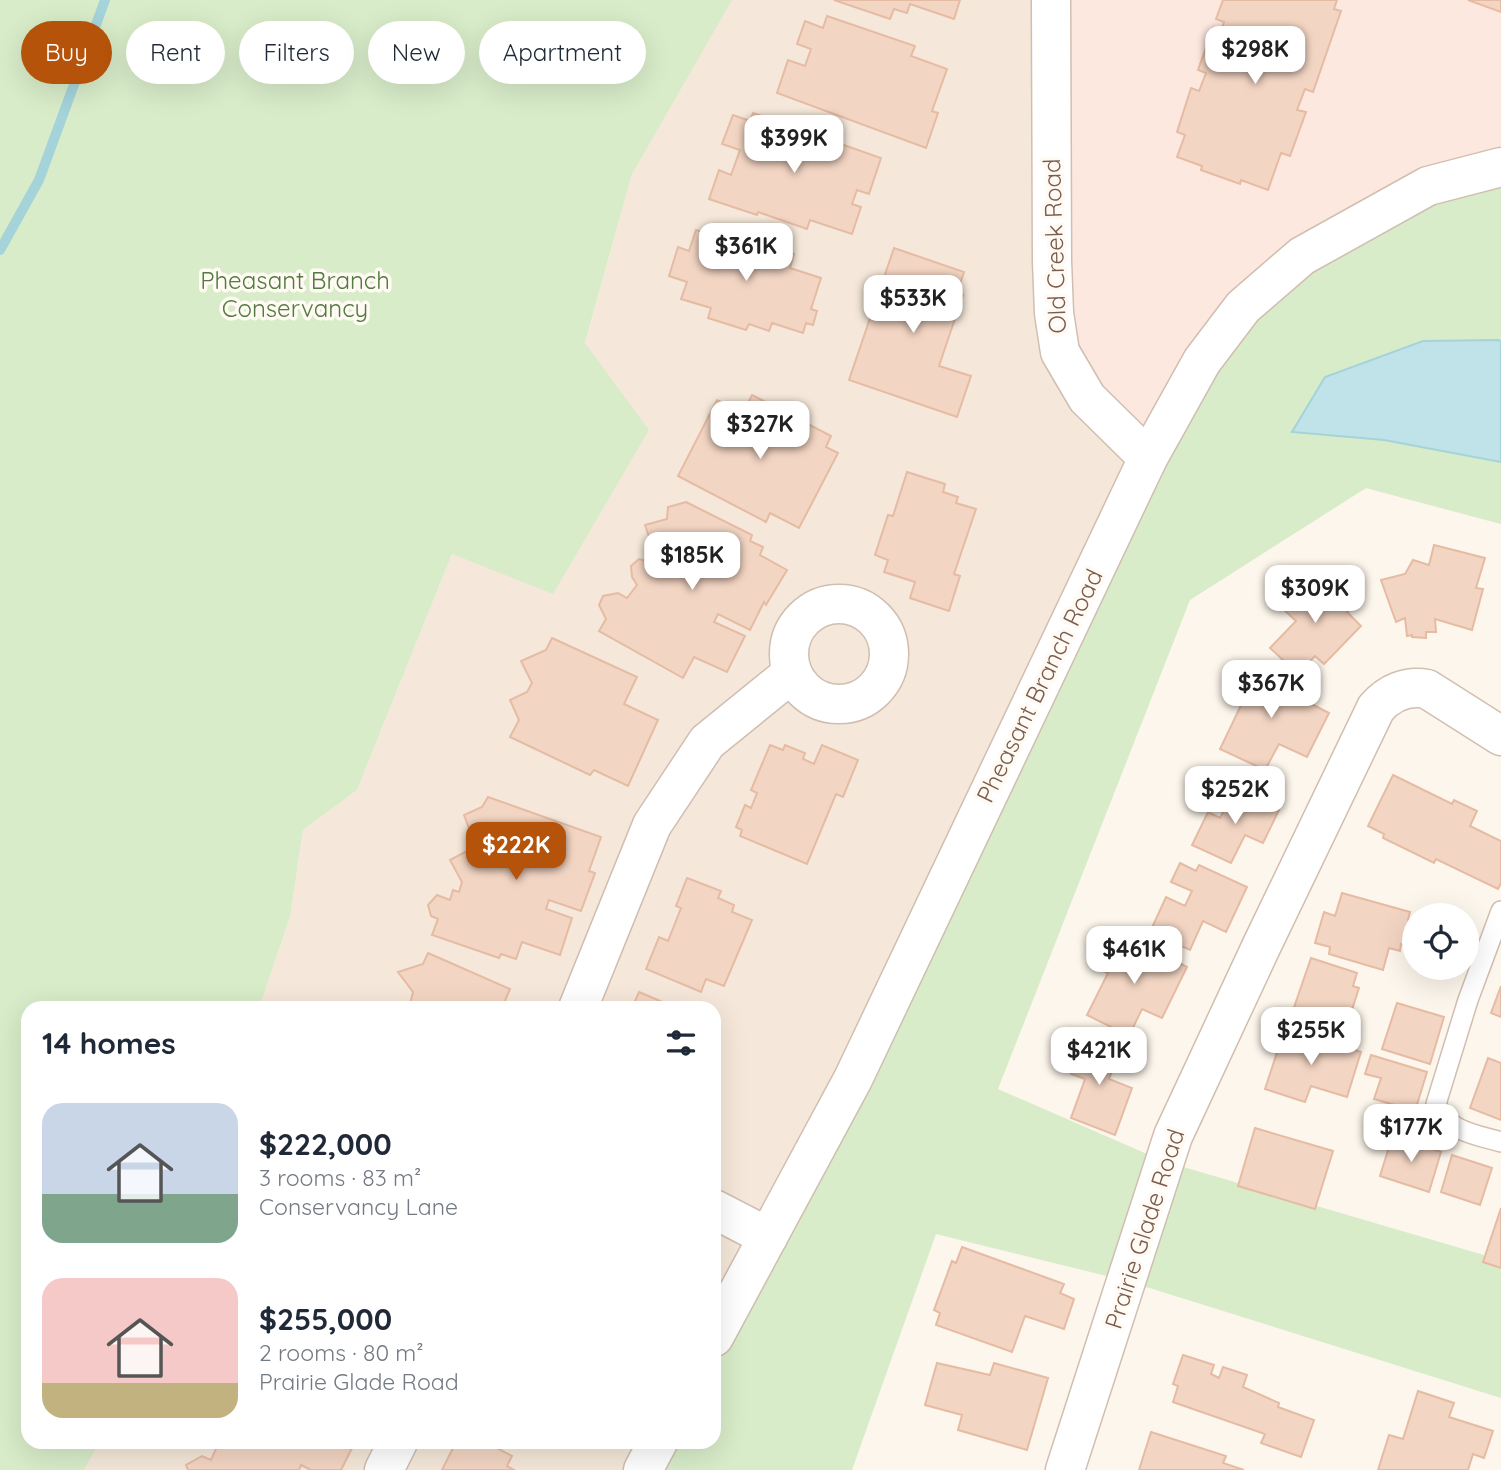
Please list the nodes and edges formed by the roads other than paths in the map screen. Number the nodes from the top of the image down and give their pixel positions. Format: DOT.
graph roads {
  1 [pos="1051,0"];
  2 [pos="1501,167"];
  3 [pos="1149,458"];
  4 [pos="792,673"];
  5 [pos="1501,736"];
  6 [pos="1501,911"];
  7 [pos="582,1001"];
  8 [pos="1501,1142"];
  9 [pos="721,1213"];
  10 [pos="768,1237"];
  11 [pos="721,1324"];
  12 [pos="394,1449"];
  13 [pos="654,1449"];
  14 [pos="384,1470"];
  15 [pos="643,1470"];
  16 [pos="1065,1470"];
  1 -- 3 [label="street, Old Creek Road"];
  2 -- 3 [label="street, Pheasant Branch Road"];
  3 -- 10 [label="street, Pheasant Branch Road"];
  4 -- 7 [label="street"];
  5 -- 16 [label="street, Prairie Glade Road"];
  6 -- 8 [label="lane"];
  9 -- 10 [label="street"];
  10 -- 11 [label="street, Pheasant Branch Road"];
  12 -- 14 [label="street"];
  13 -- 15 [label="street"];
}
